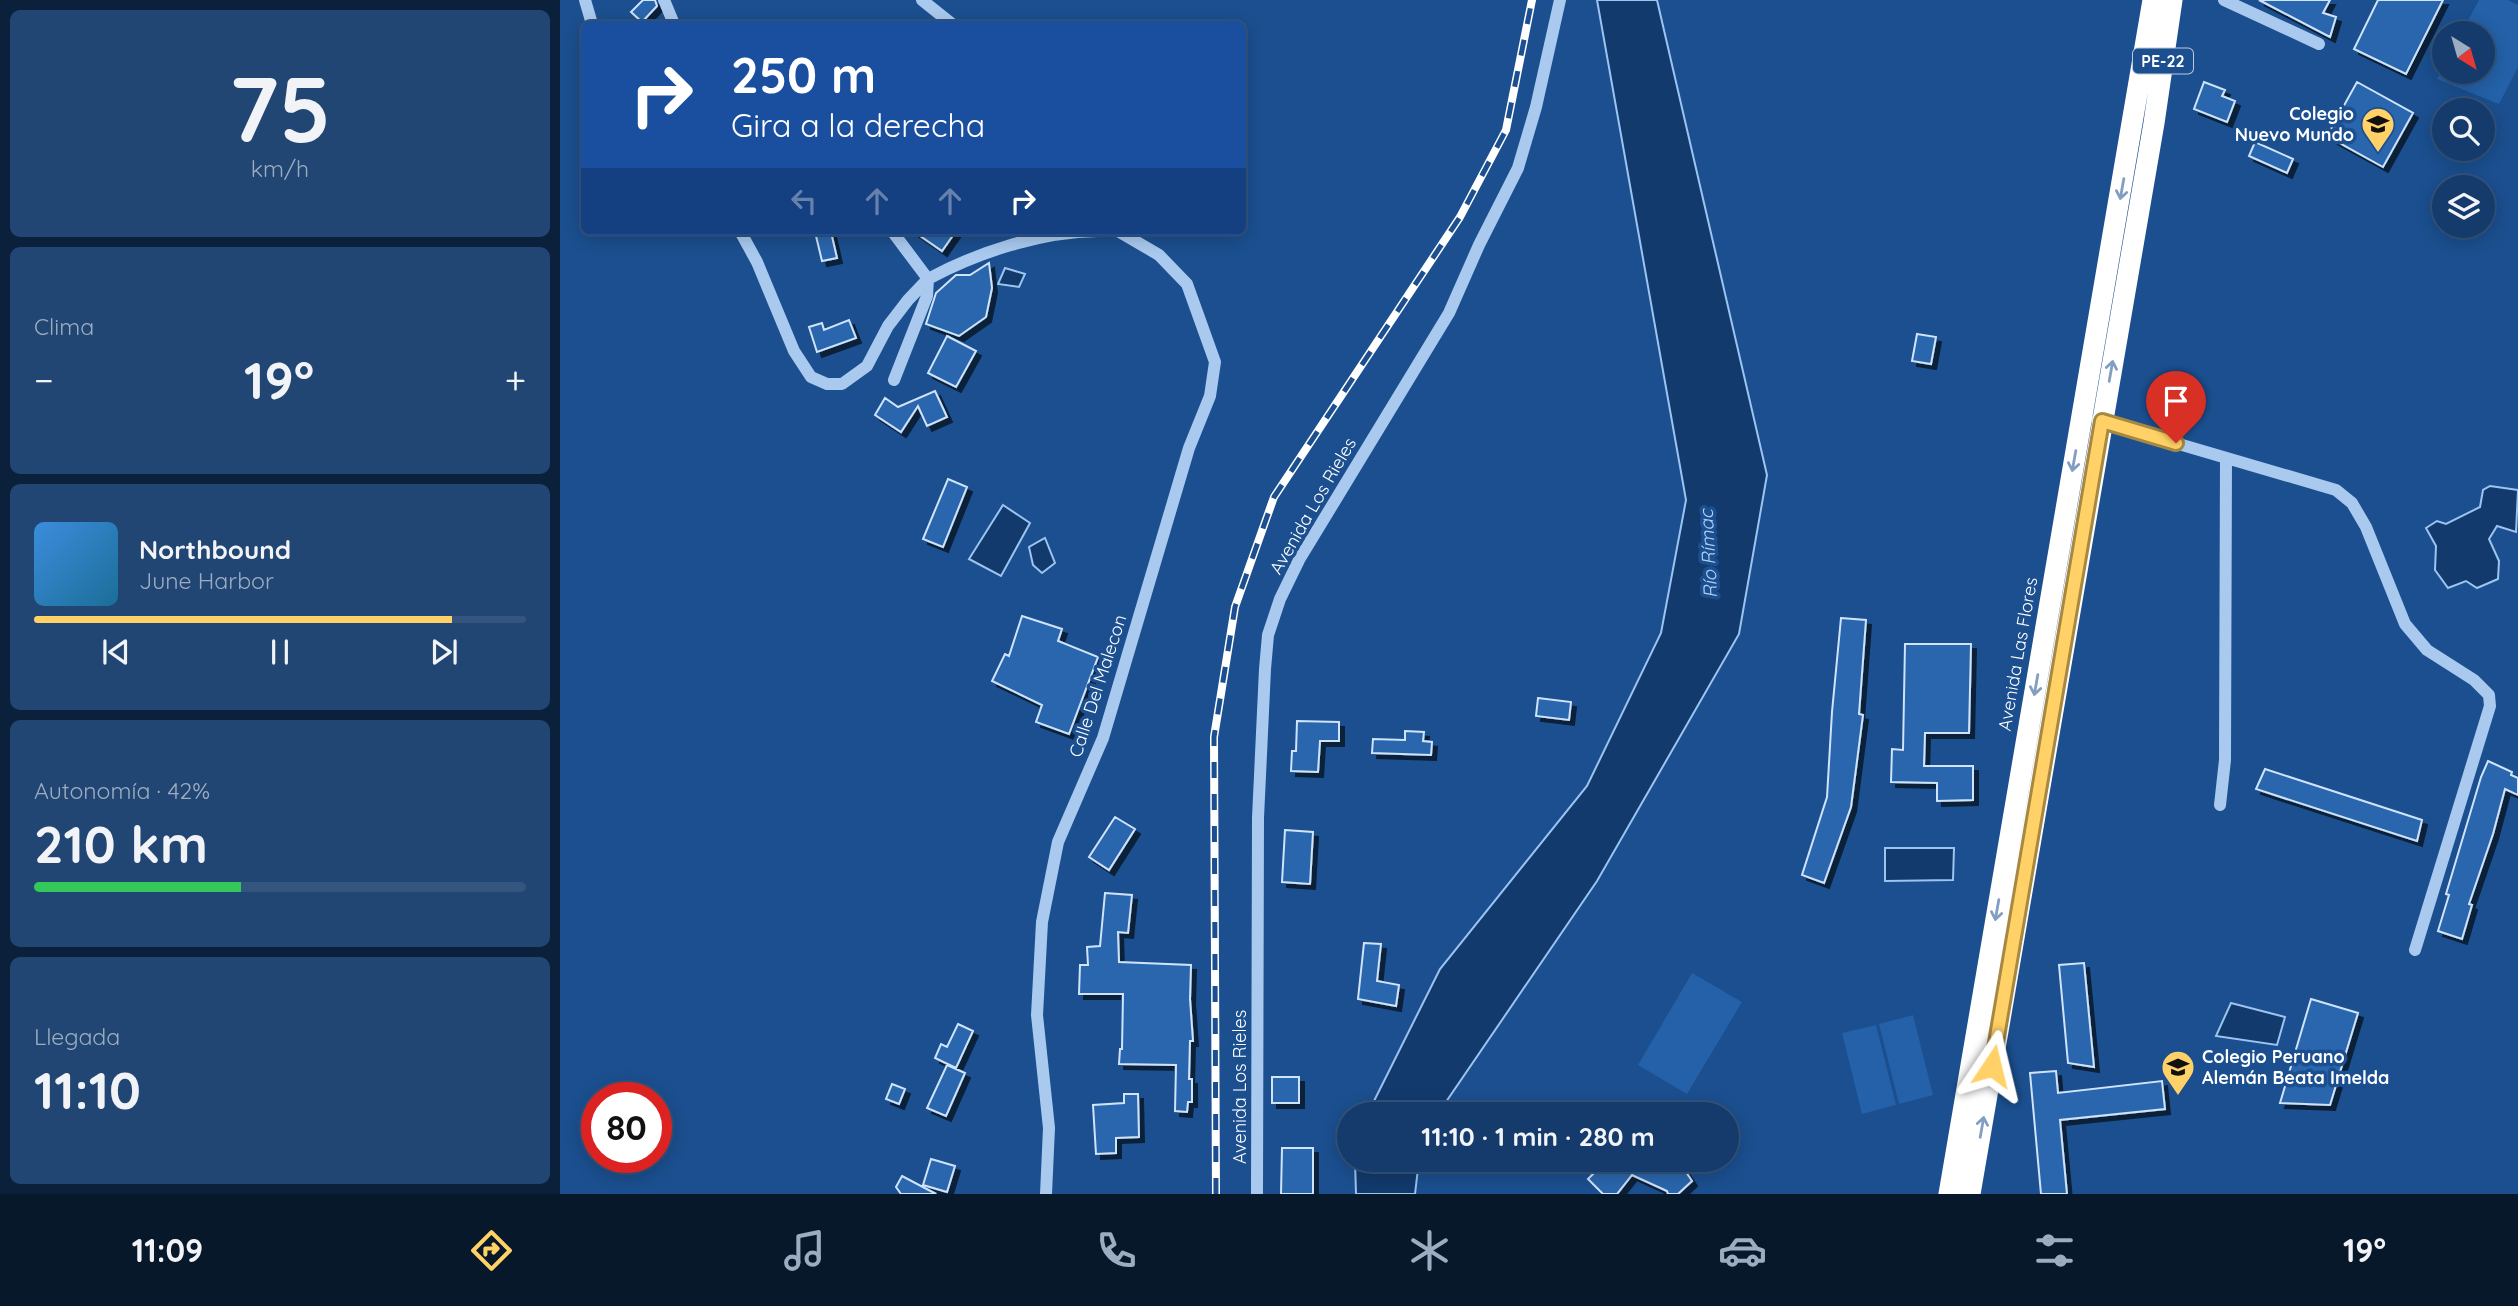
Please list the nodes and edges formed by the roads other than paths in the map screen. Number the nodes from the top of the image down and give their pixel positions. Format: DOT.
graph roads {
  1 [pos="585,0"];
  2 [pos="664,0"];
  3 [pos="922,0"];
  4 [pos="1560,0"];
  5 [pos="2153,0"];
  6 [pos="2172,0"];
  7 [pos="2224,0"];
  8 [pos="591,21"];
  9 [pos="673,21"];
  10 [pos="948,21"];
  11 [pos="2319,44"];
  12 [pos="2144,122"];
  13 [pos="742,235"];
  14 [pos="895,235"];
  15 [pos="1063,235"];
  16 [pos="1125,235"];
  17 [pos="928,279"];
  18 [pos="894,380"];
  19 [pos="2092,419"];
  20 [pos="2226,458"];
  21 [pos="2220,804"];
  22 [pos="2023,823"];
  23 [pos="2414,950"];
  24 [pos="1046,1194"];
  25 [pos="1256,1194"];
  26 [pos="1949,1194"];
  27 [pos="1970,1194"];
  1 -- 8 [label="street"];
  2 -- 9 [label="street"];
  3 -- 10 [label="street"];
  4 -- 25 [label="street, Avenida Los Rieles"];
  5 -- 12 [label="highway, PE-22"];
  6 -- 12 [label="highway, PE-22"];
  7 -- 11 [label="street"];
  12 -- 19 [label="highway, PE-22"];
  13 -- 17 [label="street"];
  14 -- 17 [label="street"];
  15 -- 17 [label="street"];
  16 -- 24 [label="street, Calle Del Malecon"];
  17 -- 18 [label="street"];
  19 -- 20 [label="street"];
  19 -- 22 [label="highway, PE-22"];
  20 -- 21 [label="street"];
  20 -- 23 [label="street"];
  22 -- 26 [label="highway, PE-22, one-way"];
  27 -- 22 [label="highway, PE-22, one-way"];
}
